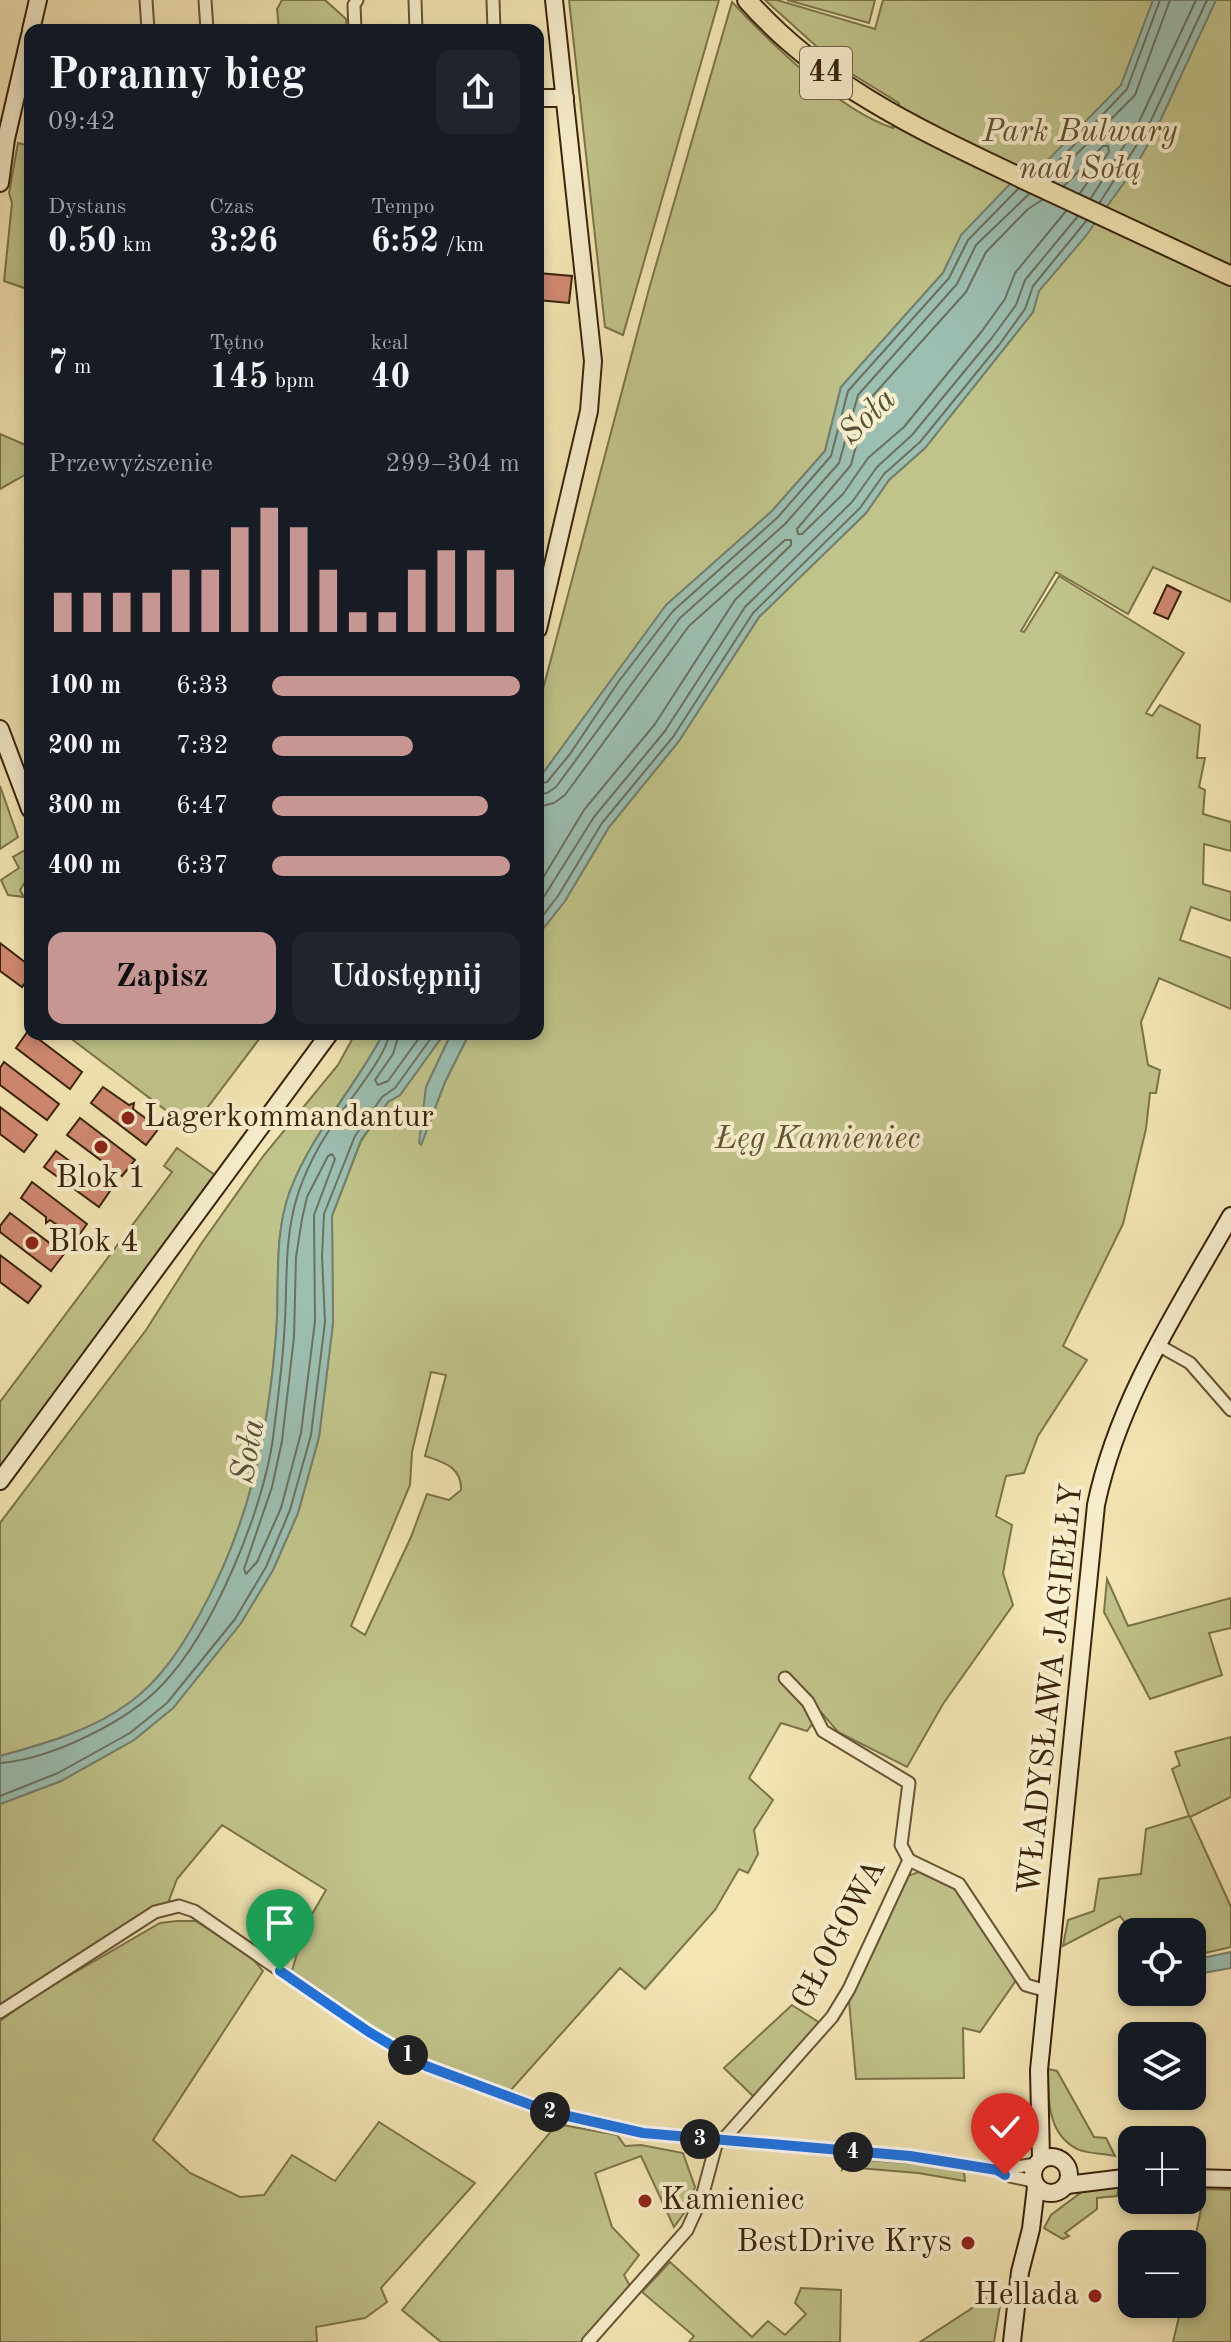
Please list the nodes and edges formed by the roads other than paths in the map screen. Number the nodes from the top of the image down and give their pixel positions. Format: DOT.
graph roads {
  1 [pos="38,0"];
  2 [pos="146,0"];
  3 [pos="205,0"];
  4 [pos="357,0"];
  5 [pos="415,0"];
  6 [pos="493,0"];
  7 [pos="554,0"];
  8 [pos="747,0"];
  9 [pos="33,24"];
  10 [pos="148,24"];
  11 [pos="207,24"];
  12 [pos="355,24"];
  13 [pos="416,24"];
  14 [pos="494,24"];
  15 [pos="24,63"];
  16 [pos="544,98"];
  17 [pos="565,98"];
  18 [pos="0,183"];
  19 [pos="1231,276"];
  20 [pos="544,603"];
  21 [pos="0,729"];
  22 [pos="24,793"];
  23 [pos="325,1040"];
  24 [pos="1231,1216"];
  25 [pos="1225,1240"];
  26 [pos="1158,1345"];
  27 [pos="1231,1410"];
  28 [pos="0,1481"];
  29 [pos="785,1678"];
  30 [pos="909,1860"];
  31 [pos="1047,1991"];
  32 [pos="0,2012"];
  33 [pos="719,2141"];
  34 [pos="1045,2169"];
  35 [pos="1118,2176"];
  36 [pos="1118,2178"];
  37 [pos="1206,2178"];
  38 [pos="1231,2179"];
  39 [pos="1060,2189"];
  40 [pos="1031,2229"];
  41 [pos="588,2342"];
  42 [pos="1012,2342"];
  1 -- 9 [label="street"];
  2 -- 10 [label="street"];
  3 -- 11 [label="street"];
  4 -- 12 [label="street"];
  5 -- 13 [label="street"];
  6 -- 14 [label="street"];
  7 -- 17 [label="street"];
  8 -- 19 [label="main road, 44"];
  15 -- 18 [label="street"];
  16 -- 17 [label="street"];
  17 -- 20 [label="street"];
  21 -- 22 [label="street"];
  23 -- 28 [label="street"];
  24 -- 25 [label="street, WŁADYSŁAWA JAGIEŁŁY"];
  25 -- 26 [label="street, WŁADYSŁAWA JAGIEŁŁY"];
  26 -- 27 [label="street"];
  26 -- 31 [label="street, WŁADYSŁAWA JAGIEŁŁY"];
  29 -- 30 [label="street"];
  30 -- 31 [label="street"];
  30 -- 33 [label="street, GŁOGOWA"];
  31 -- 34 [label="street, WŁADYSŁAWA JAGIEŁŁY"];
  32 -- 33 [label="street"];
  33 -- 34 [label="street"];
  33 -- 41 [label="street"];
  34 -- 35 [label="street"];
  34 -- 39 [label="street"];
  34 -- 39 [label="street"];
  34 -- 40 [label="street, WŁADYSŁAWA JAGIEŁŁY"];
  36 -- 39 [label="street"];
  37 -- 38 [label="street"];
  39 -- 40 [label="street, WŁADYSŁAWA JAGIEŁŁY"];
  40 -- 42 [label="street, WŁADYSŁAWA JAGIEŁŁY"];
}
